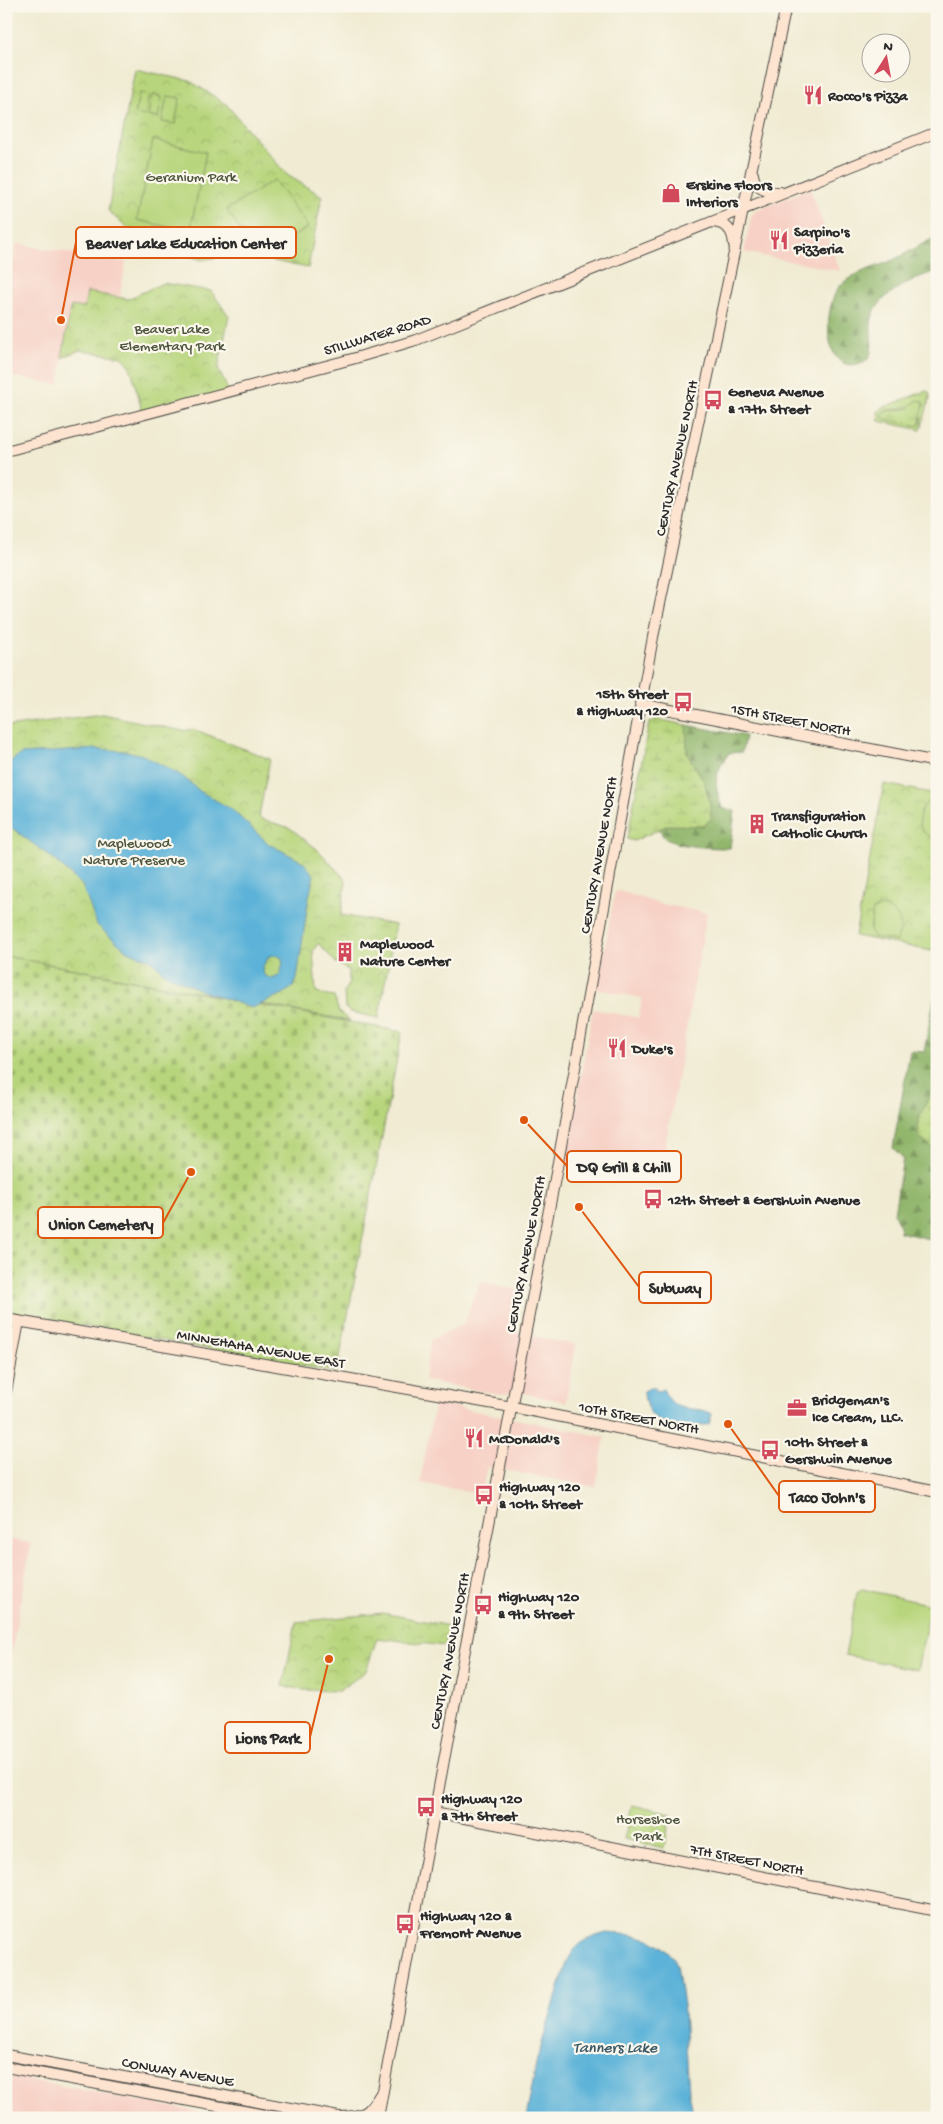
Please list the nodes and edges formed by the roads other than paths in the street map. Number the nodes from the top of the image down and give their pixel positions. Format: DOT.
graph roads {
  1 [pos="786,6"];
  2 [pos="937,132"];
  3 [pos="752,168"];
  4 [pos="784,192"];
  5 [pos="744,208"];
  6 [pos="710,222"];
  7 [pos="735,253"];
  8 [pos="6,451"];
  9 [pos="640,704"];
  10 [pos="937,762"];
  11 [pos="6,1318"];
  12 [pos="19,1321"];
  13 [pos="6,1392"];
  14 [pos="512,1407"];
  15 [pos="937,1492"];
  16 [pos="434,1812"];
  17 [pos="937,1911"];
  18 [pos="6,2055"];
  19 [pos="6,2067"];
  20 [pos="384,2088"];
  21 [pos="282,2118"];
  22 [pos="343,2118"];
  23 [pos="378,2118"];
  1 -- 3 [label="main road, CENTURY AVENUE NORTH"];
  2 -- 4 [label="main road, STILLWATER ROAD"];
  3 -- 4 [label="main road"];
  3 -- 5 [label="main road, CENTURY AVENUE NORTH"];
  4 -- 5 [label="main road, STILLWATER ROAD"];
  5 -- 6 [label="main road, STILLWATER ROAD"];
  5 -- 7 [label="main road, CENTURY AVENUE NORTH"];
  6 -- 7 [label="main road"];
  6 -- 8 [label="main road, STILLWATER ROAD"];
  7 -- 9 [label="main road, CENTURY AVENUE NORTH"];
  9 -- 10 [label="main road, 15TH STREET NORTH"];
  9 -- 14 [label="main road, CENTURY AVENUE NORTH"];
  11 -- 12 [label="main road, MINNEHAHA AVENUE EAST"];
  12 -- 13 [label="main road"];
  12 -- 14 [label="main road, MINNEHAHA AVENUE EAST"];
  14 -- 15 [label="main road, 10TH STREET NORTH"];
  14 -- 16 [label="main road, CENTURY AVENUE NORTH"];
  16 -- 17 [label="main road, 7TH STREET NORTH"];
  16 -- 20 [label="main road, CENTURY AVENUE NORTH"];
  18 -- 22 [label="main road, CONWAY AVENUE"];
  19 -- 21 [label="main road, CONWAY AVENUE"];
  20 -- 22 [label="main road"];
  20 -- 23 [label="main road, CENTURY AVENUE NORTH"];
}
